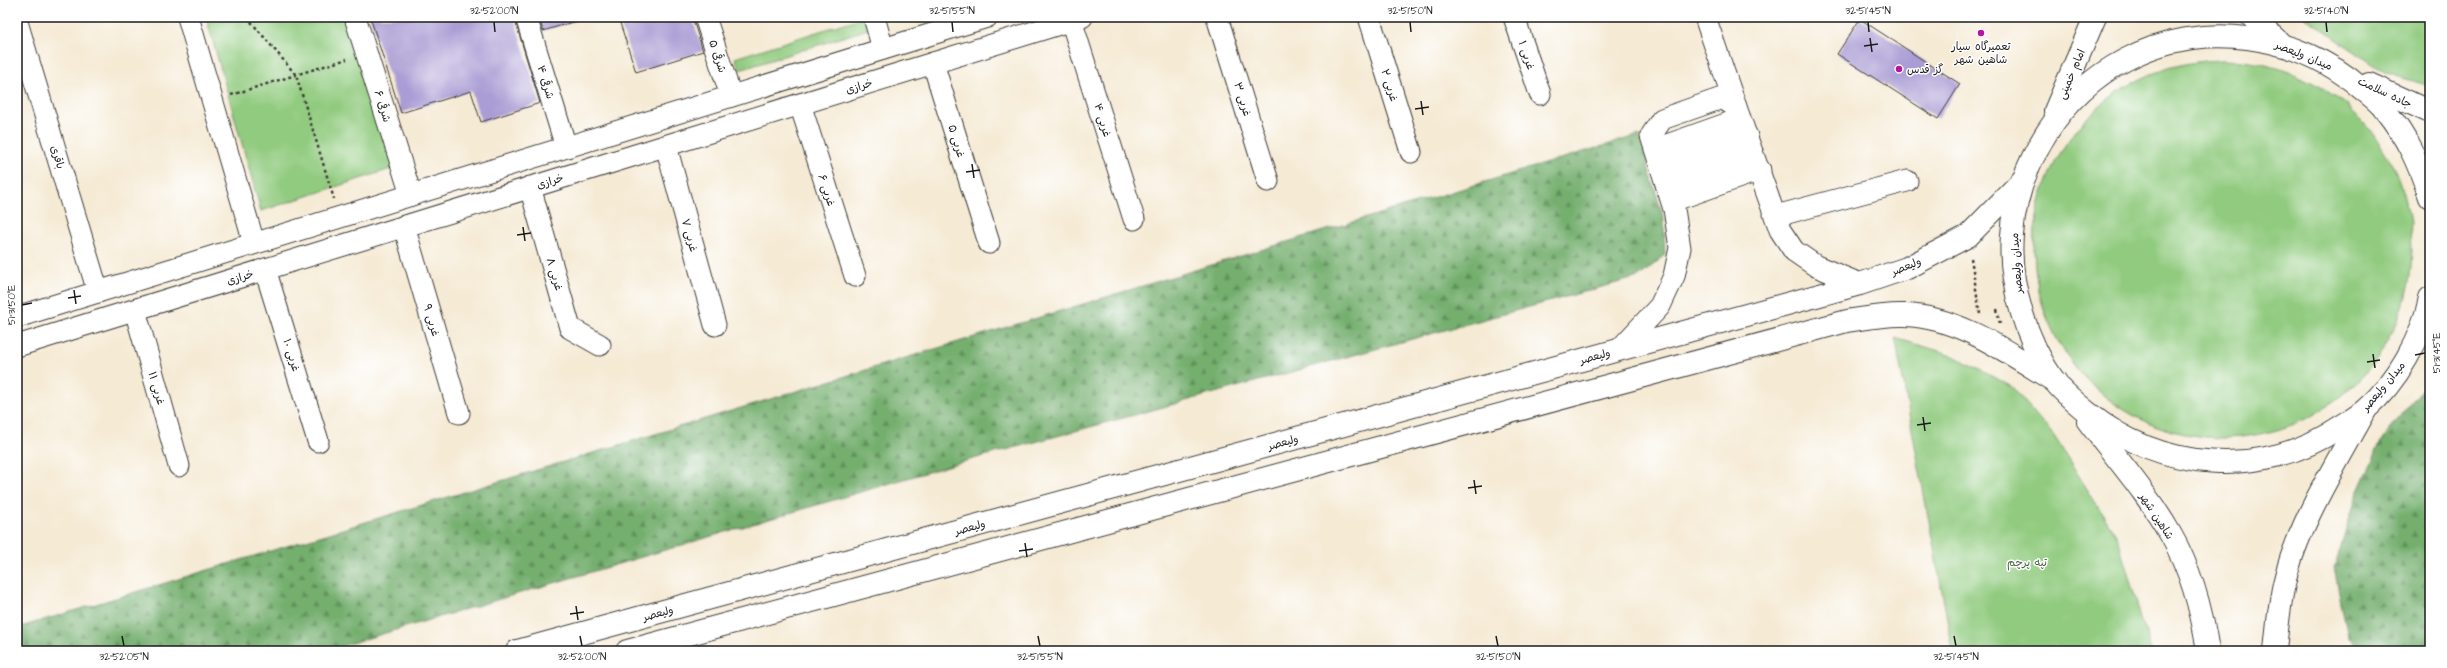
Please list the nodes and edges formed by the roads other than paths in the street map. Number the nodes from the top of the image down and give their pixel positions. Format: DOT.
graph roads {
  1 [pos="188,17"];
  2 [pos="355,17"];
  3 [pos="526,17"];
  4 [pos="705,17"];
  5 [pos="874,17"];
  6 [pos="987,17"];
  7 [pos="1217,17"];
  8 [pos="1369,17"];
  9 [pos="1514,17"];
  10 [pos="1705,17"];
  11 [pos="2082,17"];
  12 [pos="2095,17"];
  13 [pos="2252,17"];
  14 [pos="1077,19"];
  15 [pos="17,22"];
  16 [pos="2280,43"];
  17 [pos="2081,48"];
  18 [pos="883,49"];
  19 [pos="933,63"];
  20 [pos="2341,71"];
  21 [pos="804,74"];
  22 [pos="1540,94"];
  23 [pos="731,96"];
  24 [pos="806,102"];
  25 [pos="2430,112"];
  26 [pos="2046,131"];
  27 [pos="1747,137"];
  28 [pos="666,146"];
  29 [pos="566,147"];
  30 [pos="1411,152"];
  31 [pos="491,170"];
  32 [pos="1664,175"];
  33 [pos="1268,181"];
  34 [pos="1908,181"];
  35 [pos="2022,181"];
  36 [pos="530,187"];
  37 [pos="411,195"];
  38 [pos="499,197"];
  39 [pos="2430,198"];
  40 [pos="1776,216"];
  41 [pos="1134,219"];
  42 [pos="404,226"];
  43 [pos="254,243"];
  44 [pos="988,243"];
  45 [pos="265,269"];
  46 [pos="855,276"];
  47 [pos="1860,284"];
  48 [pos="98,292"];
  49 [pos="2429,309"];
  50 [pos="134,310"];
  51 [pos="17,316"];
  52 [pos="715,324"];
  53 [pos="600,345"];
  54 [pos="17,346"];
  55 [pos="1620,349"];
  56 [pos="2056,382"];
  57 [pos="2071,399"];
  58 [pos="2366,409"];
  59 [pos="459,413"];
  60 [pos="318,442"];
  61 [pos="179,466"];
  62 [pos="517,651"];
  63 [pos="627,651"];
  64 [pos="2208,651"];
  65 [pos="2275,651"];
  1 -- 43 [label="street"];
  2 -- 37 [label="street, ۶ شرقی"];
  3 -- 29 [label="street, ۴ شرقی"];
  4 -- 23 [label="street, ۵ شرقی"];
  5 -- 18 [label="street"];
  6 -- 18 [label="street"];
  7 -- 33 [label="street, ۳ غربی"];
  8 -- 30 [label="street, ۲ غربی"];
  9 -- 22 [label="street, ۱ غربی"];
  10 -- 27 [label="street"];
  11 -- 17 [label="main road"];
  12 -- 17 [label="main road, امام خمینی"];
  13 -- 16 [label="main road"];
  14 -- 19 [label="street, خرازی"];
  14 -- 41 [label="street, ۴ غربی"];
  15 -- 48 [label="street, باقری"];
  16 -- 20 [label="main road, میدان ولیعصر"];
  16 -- 26 [label="main road, میدان ولیعصر"];
  17 -- 26 [label="main road, امام خمینی"];
  18 -- 21 [label="street"];
  19 -- 24 [label="street, خرازی"];
  19 -- 44 [label="street, ۵ غربی"];
  20 -- 25 [label="main road, جاده سلامت"];
  20 -- 39 [label="main road, میدان ولیعصر"];
  21 -- 23 [label="street"];
  21 -- 24 [label="street, ۶ غربی"];
  23 -- 29 [label="street"];
  24 -- 28 [label="street, خرازی"];
  24 -- 46 [label="street, ۶ غربی"];
  26 -- 35 [label="main road, میدان ولیعصر"];
  27 -- 32 [label="street"];
  27 -- 32 [label="street"];
  27 -- 32 [label="street"];
  27 -- 40 [label="street"];
  28 -- 36 [label="street, خرازی"];
  28 -- 52 [label="street, ۷ غربی"];
  29 -- 31 [label="street"];
  31 -- 37 [label="street"];
  31 -- 38 [label="street"];
  32 -- 55 [label="street"];
  34 -- 40 [label="street"];
  35 -- 47 [label="main road, ولیعصر"];
  35 -- 56 [label="main road, میدان ولیعصر"];
  36 -- 38 [label="street, خرازی"];
  36 -- 53 [label="street, ۸ غربی"];
  37 -- 43 [label="street"];
  38 -- 42 [label="street, خرازی"];
  40 -- 47 [label="street"];
  42 -- 45 [label="street, خرازی"];
  42 -- 59 [label="street, ۹ غربی"];
  43 -- 48 [label="street"];
  45 -- 50 [label="street, خرازی"];
  45 -- 60 [label="street, ۱۰ غربی"];
  47 -- 55 [label="main road, ولیعصر"];
  48 -- 51 [label="street"];
  49 -- 58 [label="main road, میدان ولیعصر"];
  50 -- 54 [label="street, خرازی"];
  50 -- 61 [label="street, ۱۱ غربی"];
  55 -- 62 [label="main road, ولیعصر"];
  56 -- 57 [label="main road, میدان ولیعصر"];
  56 -- 63 [label="main road"];
  57 -- 58 [label="main road, میدان ولیعصر"];
  57 -- 64 [label="main road, شاهین شهر"];
  58 -- 65 [label="main road"];
}
